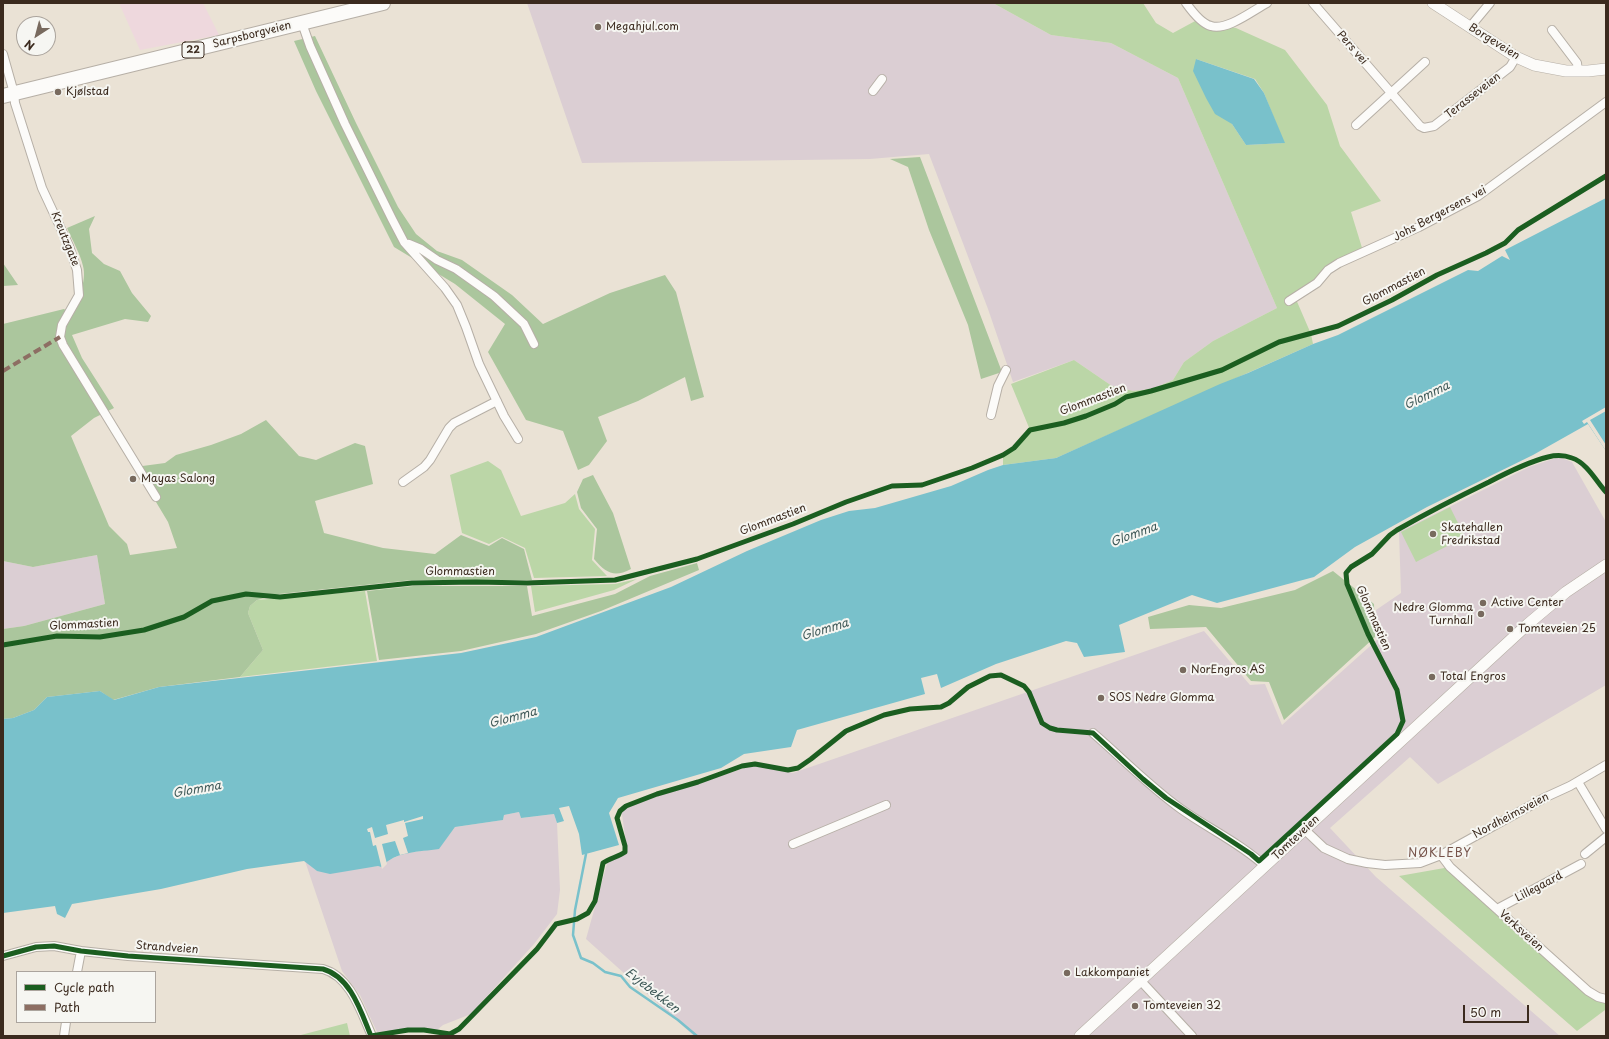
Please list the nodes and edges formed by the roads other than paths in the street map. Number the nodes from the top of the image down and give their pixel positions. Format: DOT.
graph roads {
  1 [pos="383,3"];
  2 [pos="1186,3"];
  3 [pos="1267,3"];
  4 [pos="1313,3"];
  5 [pos="1433,3"];
  6 [pos="1490,3"];
  7 [pos="302,23"];
  8 [pos="1470,27"];
  9 [pos="1552,30"];
  10 [pos="3,54"];
  11 [pos="1516,57"];
  12 [pos="1425,62"];
  13 [pos="1606,69"];
  14 [pos="1578,71"];
  15 [pos="882,79"];
  16 [pos="873,91"];
  17 [pos="1392,93"];
  18 [pos="9,95"];
  19 [pos="1606,102"];
  20 [pos="1356,124"];
  21 [pos="1424,128"];
  22 [pos="404,242"];
  23 [pos="1289,301"];
  24 [pos="534,344"];
  25 [pos="1006,370"];
  26 [pos="497,401"];
  27 [pos="991,415"];
  28 [pos="518,439"];
  29 [pos="403,482"];
  30 [pos="156,497"];
  31 [pos="1606,565"];
  32 [pos="1093,732"];
  33 [pos="1606,765"];
  34 [pos="1578,782"];
  35 [pos="886,805"];
  36 [pos="1606,829"];
  37 [pos="1305,830"];
  38 [pos="1606,837"];
  39 [pos="793,844"];
  40 [pos="1585,854"];
  41 [pos="1441,855"];
  42 [pos="1581,864"];
  43 [pos="1265,866"];
  44 [pos="1497,909"];
  45 [pos="81,951"];
  46 [pos="3,956"];
  47 [pos="77,971"];
  48 [pos="1140,980"];
  49 [pos="1606,999"];
  50 [pos="66,1023"];
  51 [pos="64,1036"];
  52 [pos="372,1036"];
  53 [pos="1080,1036"];
  54 [pos="1192,1036"];
  1 -- 7 [label="highway, Sarpsborgveien / 22"];
  2 -- 3 [label="street"];
  4 -- 17 [label="street, Pers vei"];
  5 -- 8 [label="street, Borgeveien"];
  6 -- 8 [label="street"];
  7 -- 18 [label="highway, Sarpsborgveien / 22"];
  7 -- 22 [label="street"];
  8 -- 11 [label="street, Borgeveien"];
  9 -- 14 [label="street"];
  10 -- 18 [label="street, Kreutzgate"];
  11 -- 14 [label="street, Borgeveien"];
  11 -- 21 [label="street, Terasseveien"];
  12 -- 17 [label="street"];
  13 -- 14 [label="street, Borgeveien"];
  15 -- 16 [label="street"];
  17 -- 20 [label="street"];
  17 -- 21 [label="street, Pers vei"];
  18 -- 30 [label="street, Kreutzgate"];
  19 -- 23 [label="street, Johs Bergersens vei"];
  22 -- 24 [label="street"];
  22 -- 26 [label="street"];
  25 -- 27 [label="street"];
  26 -- 28 [label="street"];
  26 -- 29 [label="street"];
  31 -- 37 [label="street, Tomteveien"];
  32 -- 43 [label="street"];
  33 -- 34 [label="street, Nordheimsveien"];
  34 -- 36 [label="street"];
  34 -- 41 [label="street, Nordheimsveien"];
  35 -- 39 [label="street"];
  37 -- 41 [label="street, Nordheimsveien"];
  37 -- 43 [label="street, Tomteveien"];
  38 -- 40 [label="street"];
  41 -- 44 [label="street, Verksveien"];
  42 -- 44 [label="street, Lillegaard"];
  43 -- 48 [label="street, Tomteveien"];
  44 -- 49 [label="street, Verksveien"];
  45 -- 46 [label="street, Strandveien"];
  45 -- 47 [label="street"];
  45 -- 52 [label="street, Strandveien"];
  48 -- 53 [label="street, Tomteveien"];
  48 -- 54 [label="street"];
  50 -- 51 [label="street"];
}
